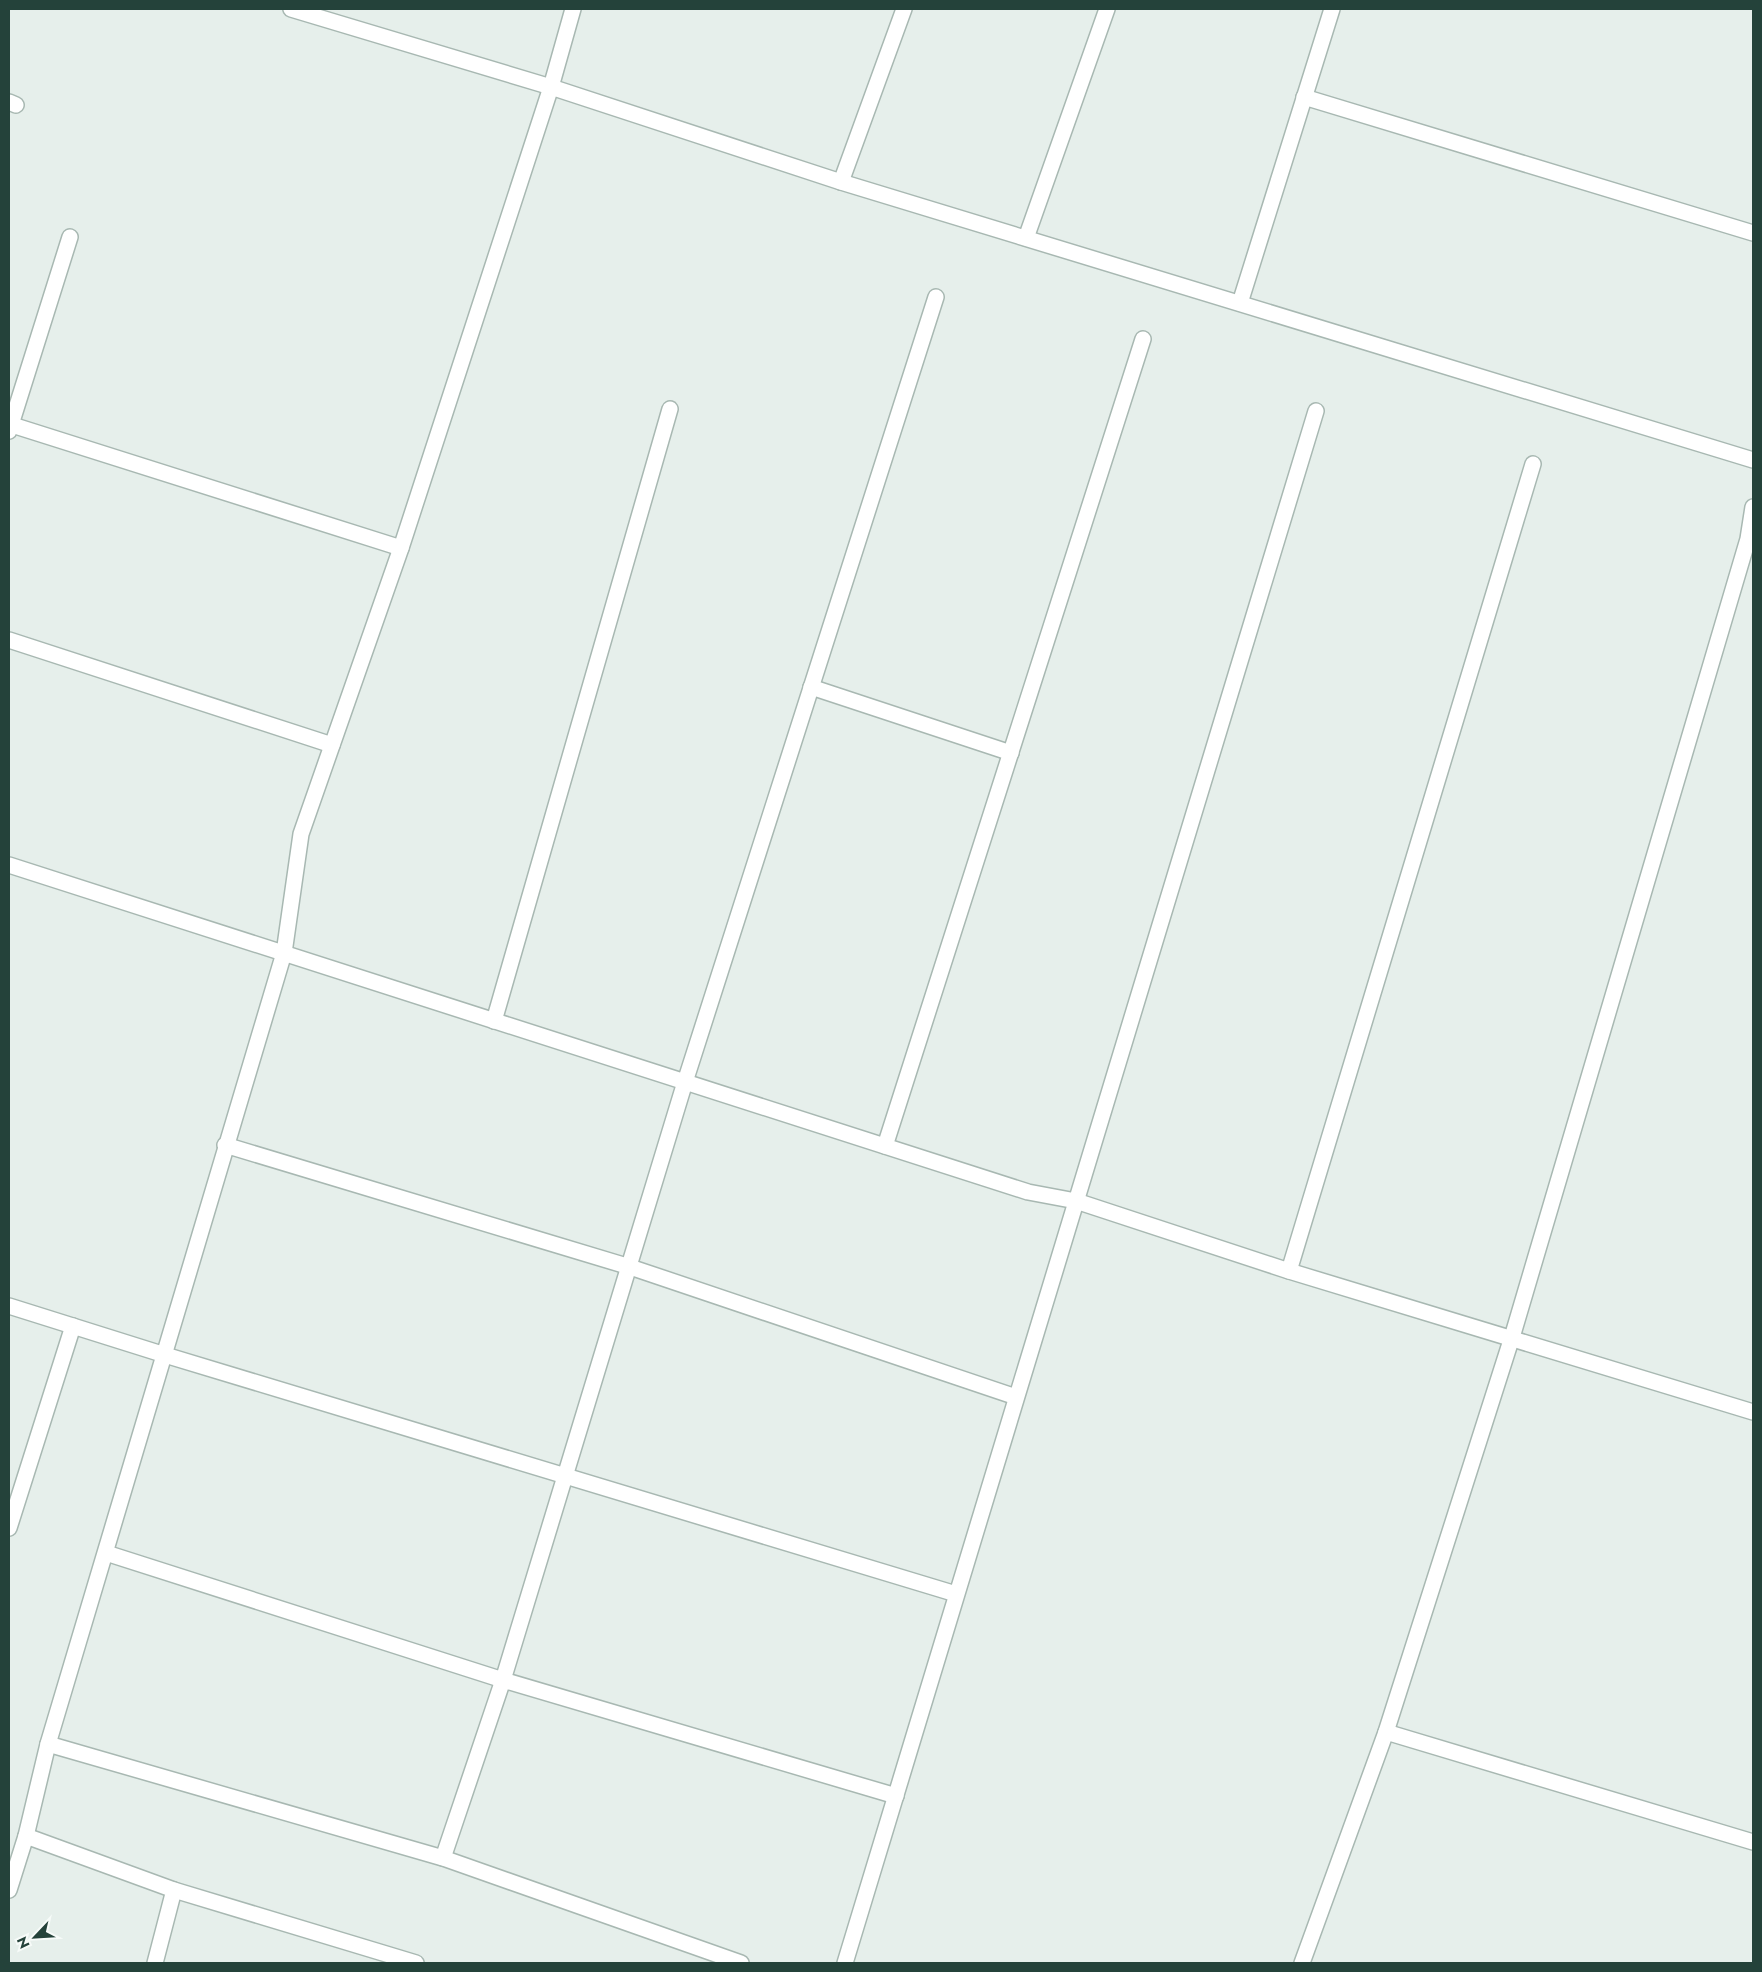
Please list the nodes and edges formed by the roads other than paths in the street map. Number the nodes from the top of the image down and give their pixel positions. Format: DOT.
graph roads {
  1 [pos="291,9"];
  2 [pos="573,9"];
  3 [pos="904,9"];
  4 [pos="1107,9"];
  5 [pos="1332,9"];
  6 [pos="338,16"];
  7 [pos="551,87"];
  8 [pos="1304,97"];
  9 [pos="841,182"];
  10 [pos="1753,233"];
  11 [pos="70,237"];
  12 [pos="1026,238"];
  13 [pos="936,297"];
  14 [pos="1240,303"];
  15 [pos="1143,340"];
  16 [pos="670,409"];
  17 [pos="1316,411"];
  18 [pos="9,427"];
  19 [pos="1753,460"];
  20 [pos="1533,464"];
  21 [pos="1753,507"];
  22 [pos="401,548"];
  23 [pos="9,640"];
  24 [pos="811,687"];
  25 [pos="332,745"];
  26 [pos="1011,753"];
  27 [pos="9,865"];
  28 [pos="284,953"];
  29 [pos="494,1021"];
  30 [pos="685,1082"];
  31 [pos="226,1145"];
  32 [pos="885,1146"];
  33 [pos="1076,1201"];
  34 [pos="630,1267"];
  35 [pos="1289,1271"];
  36 [pos="9,1306"];
  37 [pos="74,1326"];
  38 [pos="1511,1338"];
  39 [pos="165,1355"];
  40 [pos="1016,1397"];
  41 [pos="1753,1412"];
  42 [pos="566,1476"];
  43 [pos="9,1528"];
  44 [pos="106,1553"];
  45 [pos="956,1594"];
  46 [pos="503,1680"];
  47 [pos="1386,1732"];
  48 [pos="48,1744"];
  49 [pos="896,1796"];
  50 [pos="26,1836"];
  51 [pos="1753,1842"];
  52 [pos="443,1858"];
  53 [pos="9,1890"];
  54 [pos="174,1890"];
  55 [pos="155,1963"];
  56 [pos="416,1963"];
  57 [pos="741,1963"];
  58 [pos="845,1963"];
  59 [pos="1302,1963"];
  1 -- 6 [label="street"];
  2 -- 7 [label="street"];
  3 -- 9 [label="street"];
  4 -- 12 [label="street"];
  5 -- 8 [label="street"];
  6 -- 7 [label="street"];
  7 -- 9 [label="street"];
  7 -- 22 [label="street"];
  8 -- 10 [label="street"];
  8 -- 14 [label="street"];
  9 -- 12 [label="street"];
  11 -- 18 [label="street"];
  12 -- 14 [label="street"];
  13 -- 24 [label="street"];
  14 -- 19 [label="street"];
  15 -- 26 [label="street"];
  16 -- 29 [label="street"];
  17 -- 33 [label="street"];
  18 -- 22 [label="street"];
  20 -- 35 [label="street"];
  21 -- 38 [label="street"];
  22 -- 25 [label="street"];
  23 -- 25 [label="street"];
  24 -- 26 [label="street"];
  24 -- 30 [label="street"];
  25 -- 28 [label="street"];
  26 -- 32 [label="street"];
  27 -- 28 [label="street"];
  28 -- 29 [label="street"];
  28 -- 31 [label="street"];
  29 -- 30 [label="street"];
  30 -- 32 [label="street"];
  30 -- 34 [label="street"];
  31 -- 34 [label="street"];
  31 -- 39 [label="street"];
  32 -- 33 [label="street"];
  33 -- 35 [label="street"];
  33 -- 40 [label="street"];
  34 -- 40 [label="street"];
  34 -- 42 [label="street"];
  35 -- 38 [label="street"];
  36 -- 37 [label="street"];
  37 -- 39 [label="street"];
  37 -- 43 [label="street"];
  38 -- 41 [label="street"];
  38 -- 47 [label="street"];
  39 -- 42 [label="street"];
  39 -- 44 [label="street"];
  40 -- 45 [label="street"];
  42 -- 45 [label="street"];
  42 -- 46 [label="street"];
  44 -- 46 [label="street"];
  44 -- 48 [label="street"];
  45 -- 49 [label="street"];
  46 -- 49 [label="street"];
  46 -- 52 [label="street"];
  47 -- 51 [label="street"];
  47 -- 59 [label="street"];
  48 -- 50 [label="street"];
  48 -- 52 [label="street"];
  49 -- 58 [label="street"];
  50 -- 53 [label="street"];
  50 -- 54 [label="street"];
  52 -- 57 [label="street"];
  54 -- 55 [label="street"];
  54 -- 56 [label="street"];
}
